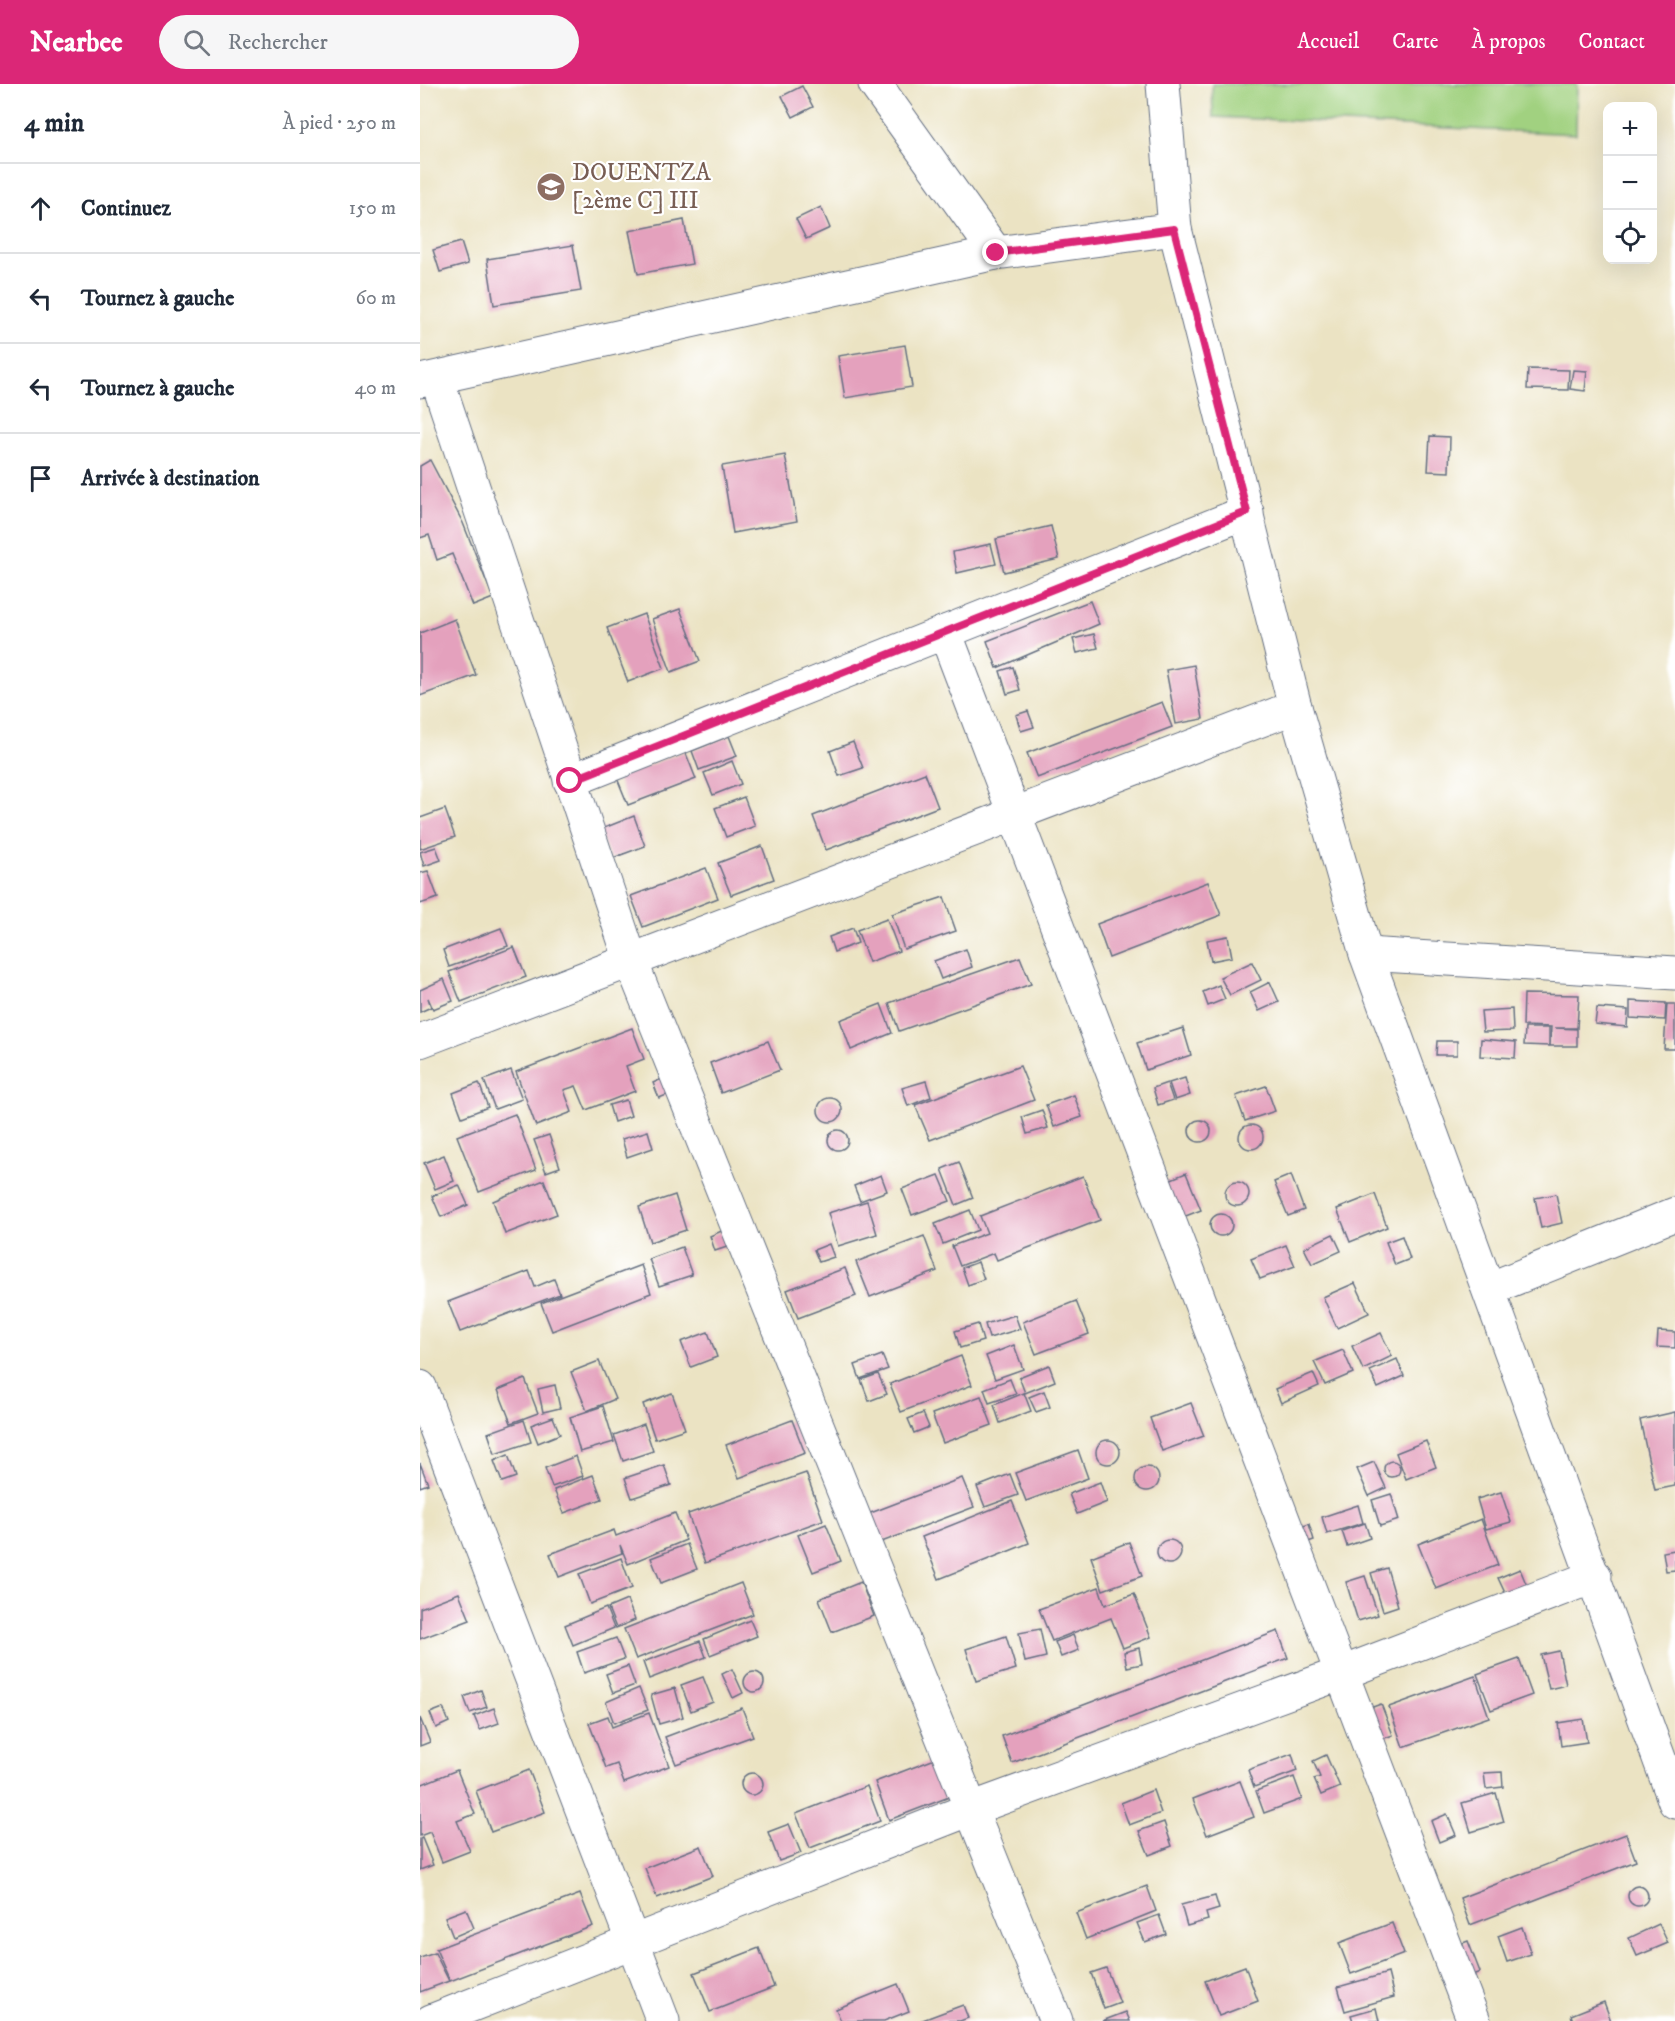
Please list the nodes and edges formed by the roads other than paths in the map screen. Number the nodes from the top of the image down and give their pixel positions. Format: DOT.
graph roads {
  1 [pos="875,84"];
  2 [pos="1163,84"];
  3 [pos="1174,229"];
  4 [pos="996,253"];
  5 [pos="428,380"];
  6 [pos="1247,512"];
  7 [pos="945,632"];
  8 [pos="1295,707"];
  9 [pos="570,781"];
  10 [pos="1014,814"];
  11 [pos="1366,954"];
  12 [pos="631,961"];
  13 [pos="1675,973"];
  14 [pos="420,1041"];
  15 [pos="1675,1214"];
  16 [pos="1489,1289"];
  17 [pos="420,1387"];
  18 [pos="1595,1576"];
  19 [pos="1342,1673"];
  20 [pos="1675,1802"];
  21 [pos="971,1809"];
  22 [pos="632,1942"];
  23 [pos="431,2021"];
  24 [pos="663,2021"];
  25 [pos="1056,2021"];
  26 [pos="1474,2021"];
  1 -- 4 [label="street"];
  2 -- 3 [label="street"];
  3 -- 4 [label="street"];
  3 -- 6 [label="street"];
  4 -- 5 [label="street"];
  5 -- 9 [label="street"];
  6 -- 7 [label="street"];
  6 -- 8 [label="street"];
  7 -- 9 [label="street"];
  7 -- 10 [label="street"];
  8 -- 10 [label="street"];
  8 -- 11 [label="street"];
  9 -- 12 [label="street"];
  10 -- 12 [label="street"];
  10 -- 19 [label="street"];
  11 -- 13 [label="street"];
  11 -- 16 [label="street"];
  12 -- 14 [label="street"];
  12 -- 21 [label="street"];
  15 -- 16 [label="street"];
  16 -- 18 [label="street"];
  17 -- 22 [label="street"];
  18 -- 19 [label="street"];
  18 -- 20 [label="street"];
  19 -- 21 [label="street"];
  19 -- 26 [label="street"];
  21 -- 22 [label="street"];
  21 -- 25 [label="street"];
  22 -- 23 [label="street"];
  22 -- 24 [label="street"];
}
